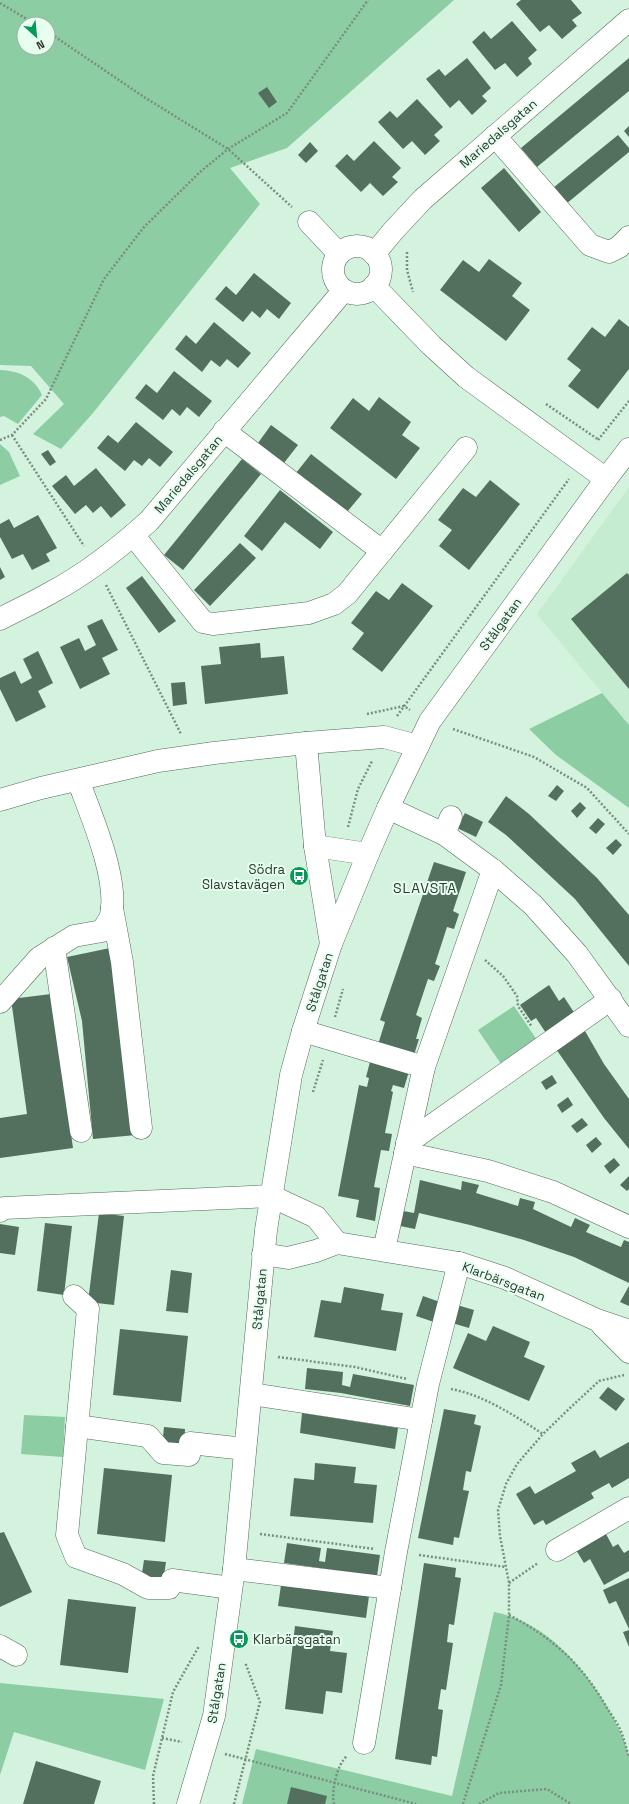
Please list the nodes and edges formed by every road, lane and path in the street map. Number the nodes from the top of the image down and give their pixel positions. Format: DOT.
graph roads {
  1 [pos="368,0"];
  2 [pos="0,3"];
  3 [pos="22,16"];
  4 [pos="629,20"];
  5 [pos="56,37"];
  6 [pos="495,136"];
  7 [pos="228,149"];
  8 [pos="309,222"];
  9 [pos="629,237"];
  10 [pos="408,248"];
  11 [pos="339,254"];
  12 [pos="374,254"];
  13 [pos="374,286"];
  14 [pos="344,290"];
  15 [pos="418,298"];
  16 [pos="539,400"];
  17 [pos="629,401"];
  18 [pos="224,431"];
  19 [pos="0,440"];
  20 [pos="598,440"];
  21 [pos="466,448"];
  22 [pos="629,449"];
  23 [pos="582,461"];
  24 [pos="606,478"];
  25 [pos="133,535"];
  26 [pos="382,551"];
  27 [pos="0,619"];
  28 [pos="430,721"];
  29 [pos="384,737"];
  30 [pos="306,743"];
  31 [pos="418,746"];
  32 [pos="78,780"];
  33 [pos="0,800"];
  34 [pos="388,808"];
  35 [pos="629,834"];
  36 [pos="316,846"];
  37 [pos="342,849"];
  38 [pos="368,854"];
  39 [pos="493,870"];
  40 [pos="112,908"];
  41 [pos="331,944"];
  42 [pos="54,948"];
  43 [pos="464,956"];
  44 [pos="611,999"];
  45 [pos="0,1002"];
  46 [pos="629,1026"];
  47 [pos="303,1031"];
  48 [pos="545,1046"];
  49 [pos="424,1067"];
  50 [pos="141,1128"];
  51 [pos="81,1131"];
  52 [pos="406,1148"];
  53 [pos="271,1196"];
  54 [pos="0,1211"];
  55 [pos="629,1227"];
  56 [pos="337,1243"];
  57 [pos="384,1250"];
  58 [pos="263,1254"];
  59 [pos="459,1263"];
  60 [pos="74,1296"];
  61 [pos="597,1320"];
  62 [pos="629,1331"];
  63 [pos="629,1352"];
  64 [pos="629,1374"];
  65 [pos="250,1394"];
  66 [pos="421,1420"];
  67 [pos="77,1426"];
  68 [pos="245,1449"];
  69 [pos="629,1508"];
  70 [pos="557,1550"];
  71 [pos="232,1579"];
  72 [pos="509,1583"];
  73 [pos="390,1588"];
  74 [pos="509,1615"];
  75 [pos="364,1743"];
  76 [pos="629,1758"];
  77 [pos="244,1760"];
  78 [pos="334,1784"];
  79 [pos="188,1804"];
  80 [pos="334,1804"];
  81 [pos="416,1804"];
  82 [pos="463,1804"];
  83 [pos="479,1804"];
  84 [pos="571,1804"];
  1 -- 7 [label="path"];
  2 -- 3 [label="path"];
  4 -- 6 [label="street, Mariedalsgatan"];
  5 -- 7 [label="path"];
  6 -- 9 [label="street"];
  6 -- 12 [label="street, Mariedalsgatan"];
  7 -- 8 [label="path"];
  7 -- 19 [label="path"];
  8 -- 11 [label="street"];
  10 -- 15 [label="path"];
  11 -- 12 [label="street"];
  11 -- 14 [label="street"];
  12 -- 13 [label="street"];
  13 -- 14 [label="street"];
  13 -- 23 [label="street"];
  14 -- 18 [label="street, Mariedalsgatan"];
  16 -- 20 [label="path"];
  17 -- 20 [label="path"];
  18 -- 25 [label="street, Mariedalsgatan"];
  18 -- 26 [label="street"];
  20 -- 23 [label="path"];
  21 -- 26 [label="street"];
  22 -- 24 [label="street, Stålgatan"];
  23 -- 24 [label="street"];
  23 -- 29 [label="path"];
  24 -- 28 [label="street, Stålgatan"];
  25 -- 26 [label="street"];
  25 -- 27 [label="street, Mariedalsgatan"];
  28 -- 31 [label="street, Stålgatan"];
  28 -- 35 [label="path"];
  29 -- 30 [label="street"];
  29 -- 31 [label="street"];
  29 -- 37 [label="path"];
  30 -- 32 [label="street"];
  30 -- 36 [label="street"];
  31 -- 34 [label="street, Stålgatan"];
  32 -- 33 [label="street"];
  32 -- 40 [label="street"];
  34 -- 38 [label="street, Stålgatan"];
  34 -- 39 [label="street"];
  36 -- 37 [label="street"];
  36 -- 41 [label="street"];
  37 -- 38 [label="street"];
  38 -- 41 [label="street, Stålgatan"];
  39 -- 43 [label="street"];
  39 -- 44 [label="street"];
  40 -- 42 [label="street"];
  40 -- 50 [label="street"];
  41 -- 47 [label="street, Stålgatan"];
  42 -- 45 [label="street"];
  42 -- 51 [label="street"];
  43 -- 48 [label="path"];
  43 -- 49 [label="street"];
  44 -- 46 [label="street"];
  44 -- 48 [label="street"];
  47 -- 49 [label="street"];
  47 -- 53 [label="street, Stålgatan"];
  48 -- 52 [label="street"];
  49 -- 52 [label="street"];
  52 -- 55 [label="street"];
  52 -- 57 [label="street"];
  53 -- 54 [label="street"];
  53 -- 56 [label="street"];
  53 -- 58 [label="street, Stålgatan"];
  56 -- 57 [label="street, Klarbärsgatan"];
  56 -- 58 [label="street, Klarbärsgatan"];
  57 -- 59 [label="street, Klarbärsgatan"];
  58 -- 65 [label="street, Stålgatan"];
  59 -- 61 [label="street, Klarbärsgatan"];
  59 -- 66 [label="street"];
  60 -- 67 [label="street"];
  61 -- 62 [label="street, Klarbärsgatan"];
  61 -- 63 [label="street, Klarbärsgatan"];
  64 -- 72 [label="path"];
  65 -- 66 [label="street"];
  65 -- 68 [label="street, Stålgatan"];
  66 -- 73 [label="street"];
  67 -- 68 [label="street"];
  67 -- 71 [label="street"];
  68 -- 71 [label="street, Stålgatan"];
  69 -- 70 [label="street"];
  70 -- 72 [label="path"];
  71 -- 73 [label="street"];
  71 -- 79 [label="street, Stålgatan"];
  72 -- 74 [label="path"];
  73 -- 75 [label="street"];
  74 -- 76 [label="path"];
  74 -- 82 [label="path"];
  75 -- 78 [label="path"];
  77 -- 78 [label="path"];
  78 -- 80 [label="path"];
  78 -- 81 [label="path"];
  83 -- 84 [label="path"];
}
